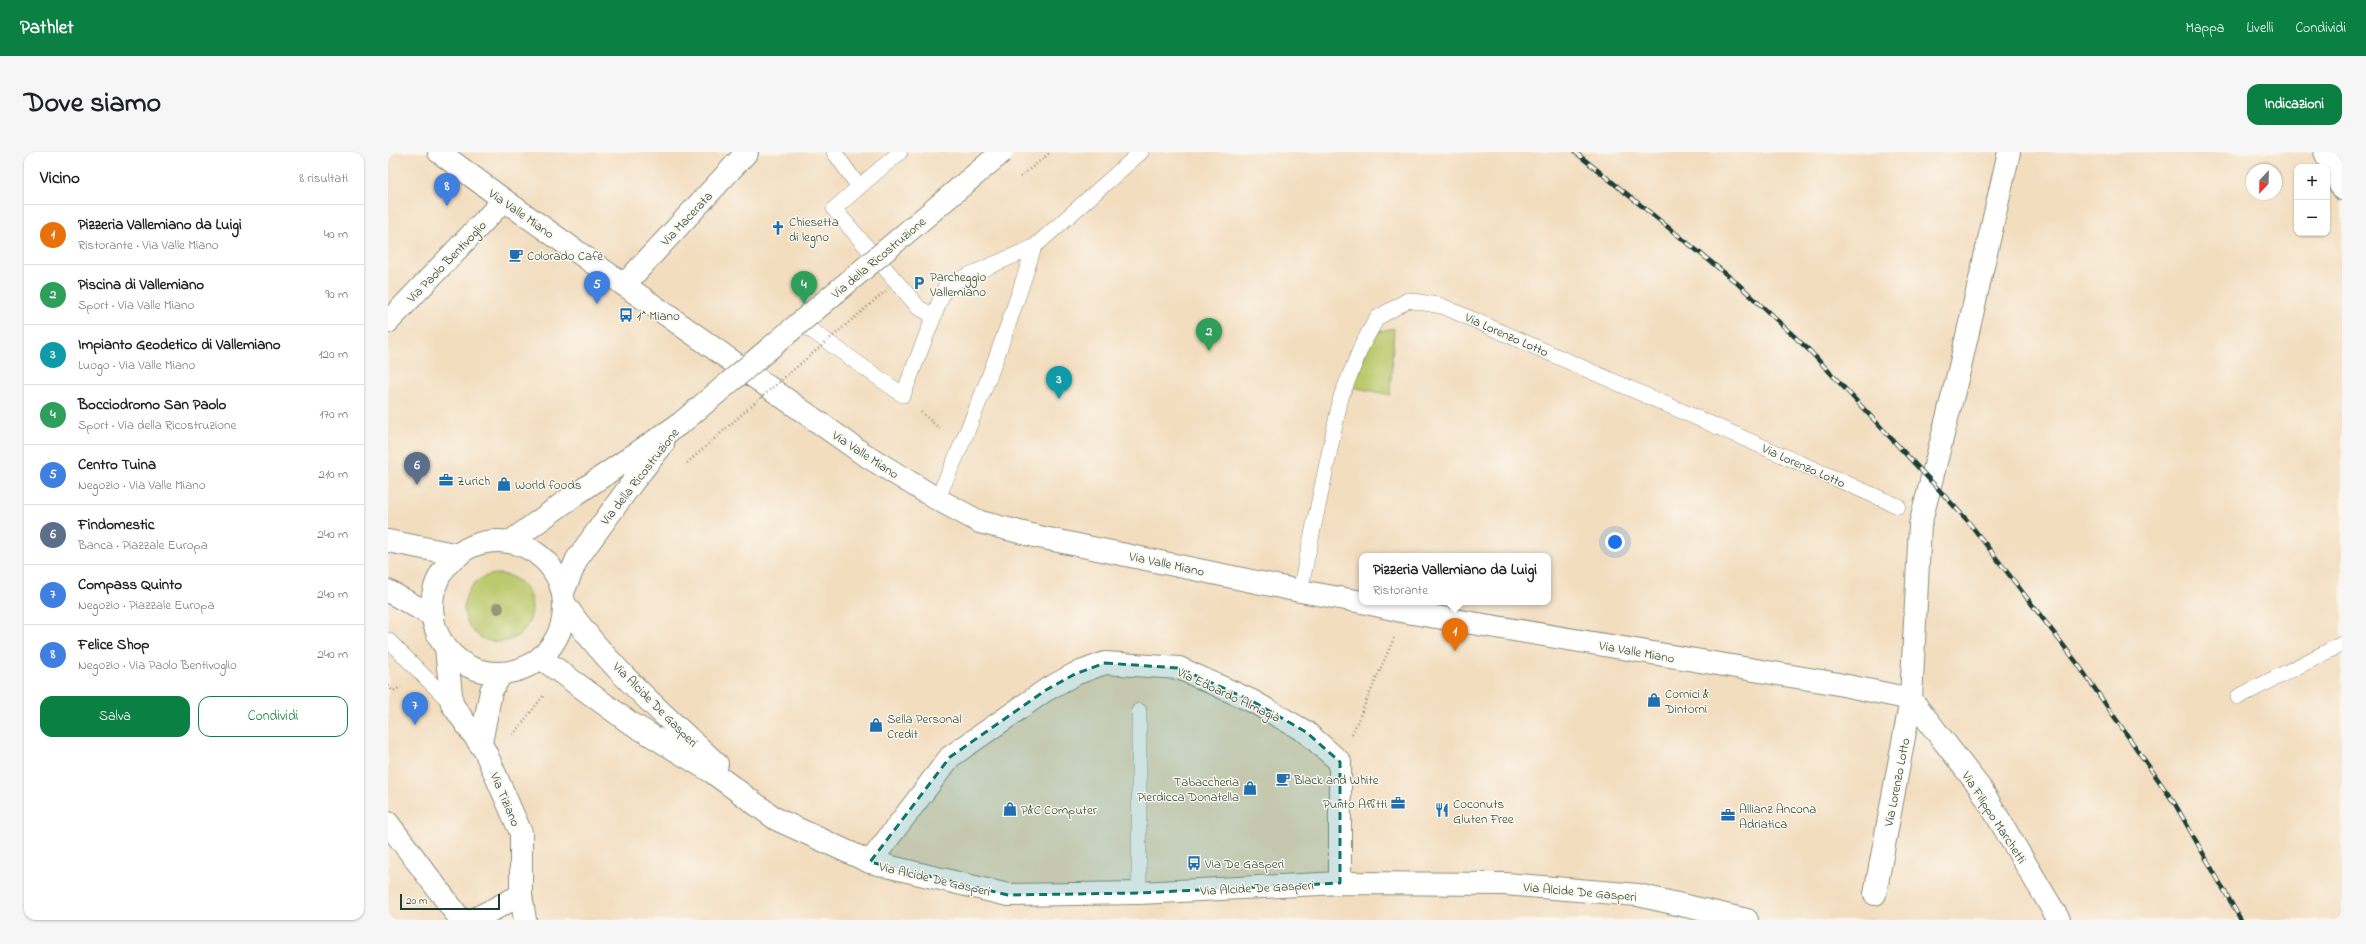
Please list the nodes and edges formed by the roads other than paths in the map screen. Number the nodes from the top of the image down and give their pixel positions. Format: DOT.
graph roads {
  1 [pos="439,152"];
  2 [pos="747,152"];
  3 [pos="834,152"];
  4 [pos="900,152"];
  5 [pos="1001,152"];
  6 [pos="1141,152"];
  7 [pos="2009,152"];
  8 [pos="2325,152"];
  9 [pos="859,187"];
  10 [pos="2342,188"];
  11 [pos="504,200"];
  12 [pos="1034,247"];
  13 [pos="876,258"];
  14 [pos="624,285"];
  15 [pos="934,316"];
  16 [pos="388,322"];
  17 [pos="808,328"];
  18 [pos="681,423"];
  19 [pos="936,499"];
  20 [pos="1898,506"];
  21 [pos="388,541"];
  22 [pos="510,542"];
  23 [pos="458,554"];
  24 [pos="388,591"];
  25 [pos="1300,591"];
  26 [pos="563,598"];
  27 [pos="1359,601"];
  28 [pos="1375,605"];
  29 [pos="433,616"];
  30 [pos="388,640"];
  31 [pos="2342,644"];
  32 [pos="446,648"];
  33 [pos="541,658"];
  34 [pos="502,673"];
  35 [pos="2238,697"];
  36 [pos="1911,699"];
  37 [pos="452,704"];
  38 [pos="1139,710"];
  39 [pos="483,747"];
  40 [pos="776,819"];
  41 [pos="388,823"];
  42 [pos="870,862"];
  43 [pos="1340,883"];
  44 [pos="1139,893"];
  45 [pos="1875,894"];
  46 [pos="521,895"];
  47 [pos="461,920"];
  48 [pos="473,920"];
  49 [pos="525,920"];
  50 [pos="1747,920"];
  51 [pos="2059,920"];
  1 -- 11 [label="street, Via Valle Miano"];
  2 -- 14 [label="street, Via Macerata"];
  3 -- 9 [label="lane"];
  4 -- 9 [label="lane"];
  5 -- 13 [label="lane"];
  5 -- 18 [label="street, Via della Ricostruzione, bridge"];
  6 -- 12 [label="lane"];
  7 -- 36 [label="street, Via Lorenzo Lotto"];
  8 -- 10 [label="street"];
  9 -- 13 [label="lane"];
  11 -- 14 [label="street, Via Valle Miano"];
  11 -- 16 [label="street, Via Paolo Bentivoglio"];
  12 -- 15 [label="lane"];
  12 -- 19 [label="lane"];
  13 -- 15 [label="lane"];
  14 -- 19 [label="street, Via Valle Miano"];
  15 -- 17 [label="lane"];
  18 -- 22 [label="street, Via della Ricostruzione"];
  18 -- 26 [label="street, Via della Ricostruzione"];
  19 -- 25 [label="street, Via Valle Miano"];
  20 -- 25 [label="lane, Via Lorenzo Lotto"];
  21 -- 23 [label="street"];
  22 -- 23 [label="street"];
  22 -- 26 [label="street"];
  23 -- 29 [label="street"];
  24 -- 29 [label="street"];
  25 -- 27 [label="street, Via Valle Miano"];
  26 -- 33 [label="street"];
  26 -- 40 [label="street, Via Alcide De Gasperi"];
  28 -- 36 [label="street, Via Valle Miano"];
  29 -- 32 [label="street"];
  30 -- 37 [label="lane"];
  31 -- 35 [label="lane"];
  32 -- 34 [label="street"];
  32 -- 37 [label="street"];
  33 -- 34 [label="street"];
  33 -- 40 [label="street, Via Alcide De Gasperi"];
  34 -- 39 [label="street"];
  36 -- 45 [label="street, Via Lorenzo Lotto"];
  36 -- 51 [label="street, Via Filippo Marchetti"];
  37 -- 39 [label="street, Via Tiziano"];
  38 -- 44 [label="lane"];
  39 -- 46 [label="street, Via Tiziano"];
  40 -- 42 [label="street, Via Alcide De Gasperi"];
  41 -- 47 [label="street"];
  42 -- 43 [label="street, Via Edoardo Almagià"];
  42 -- 44 [label="street, Via Alcide De Gasperi"];
  43 -- 44 [label="street, Via Alcide De Gasperi"];
  43 -- 50 [label="street, Via Alcide De Gasperi"];
  46 -- 48 [label="street"];
  46 -- 49 [label="street, Via Tiziano"];
}
